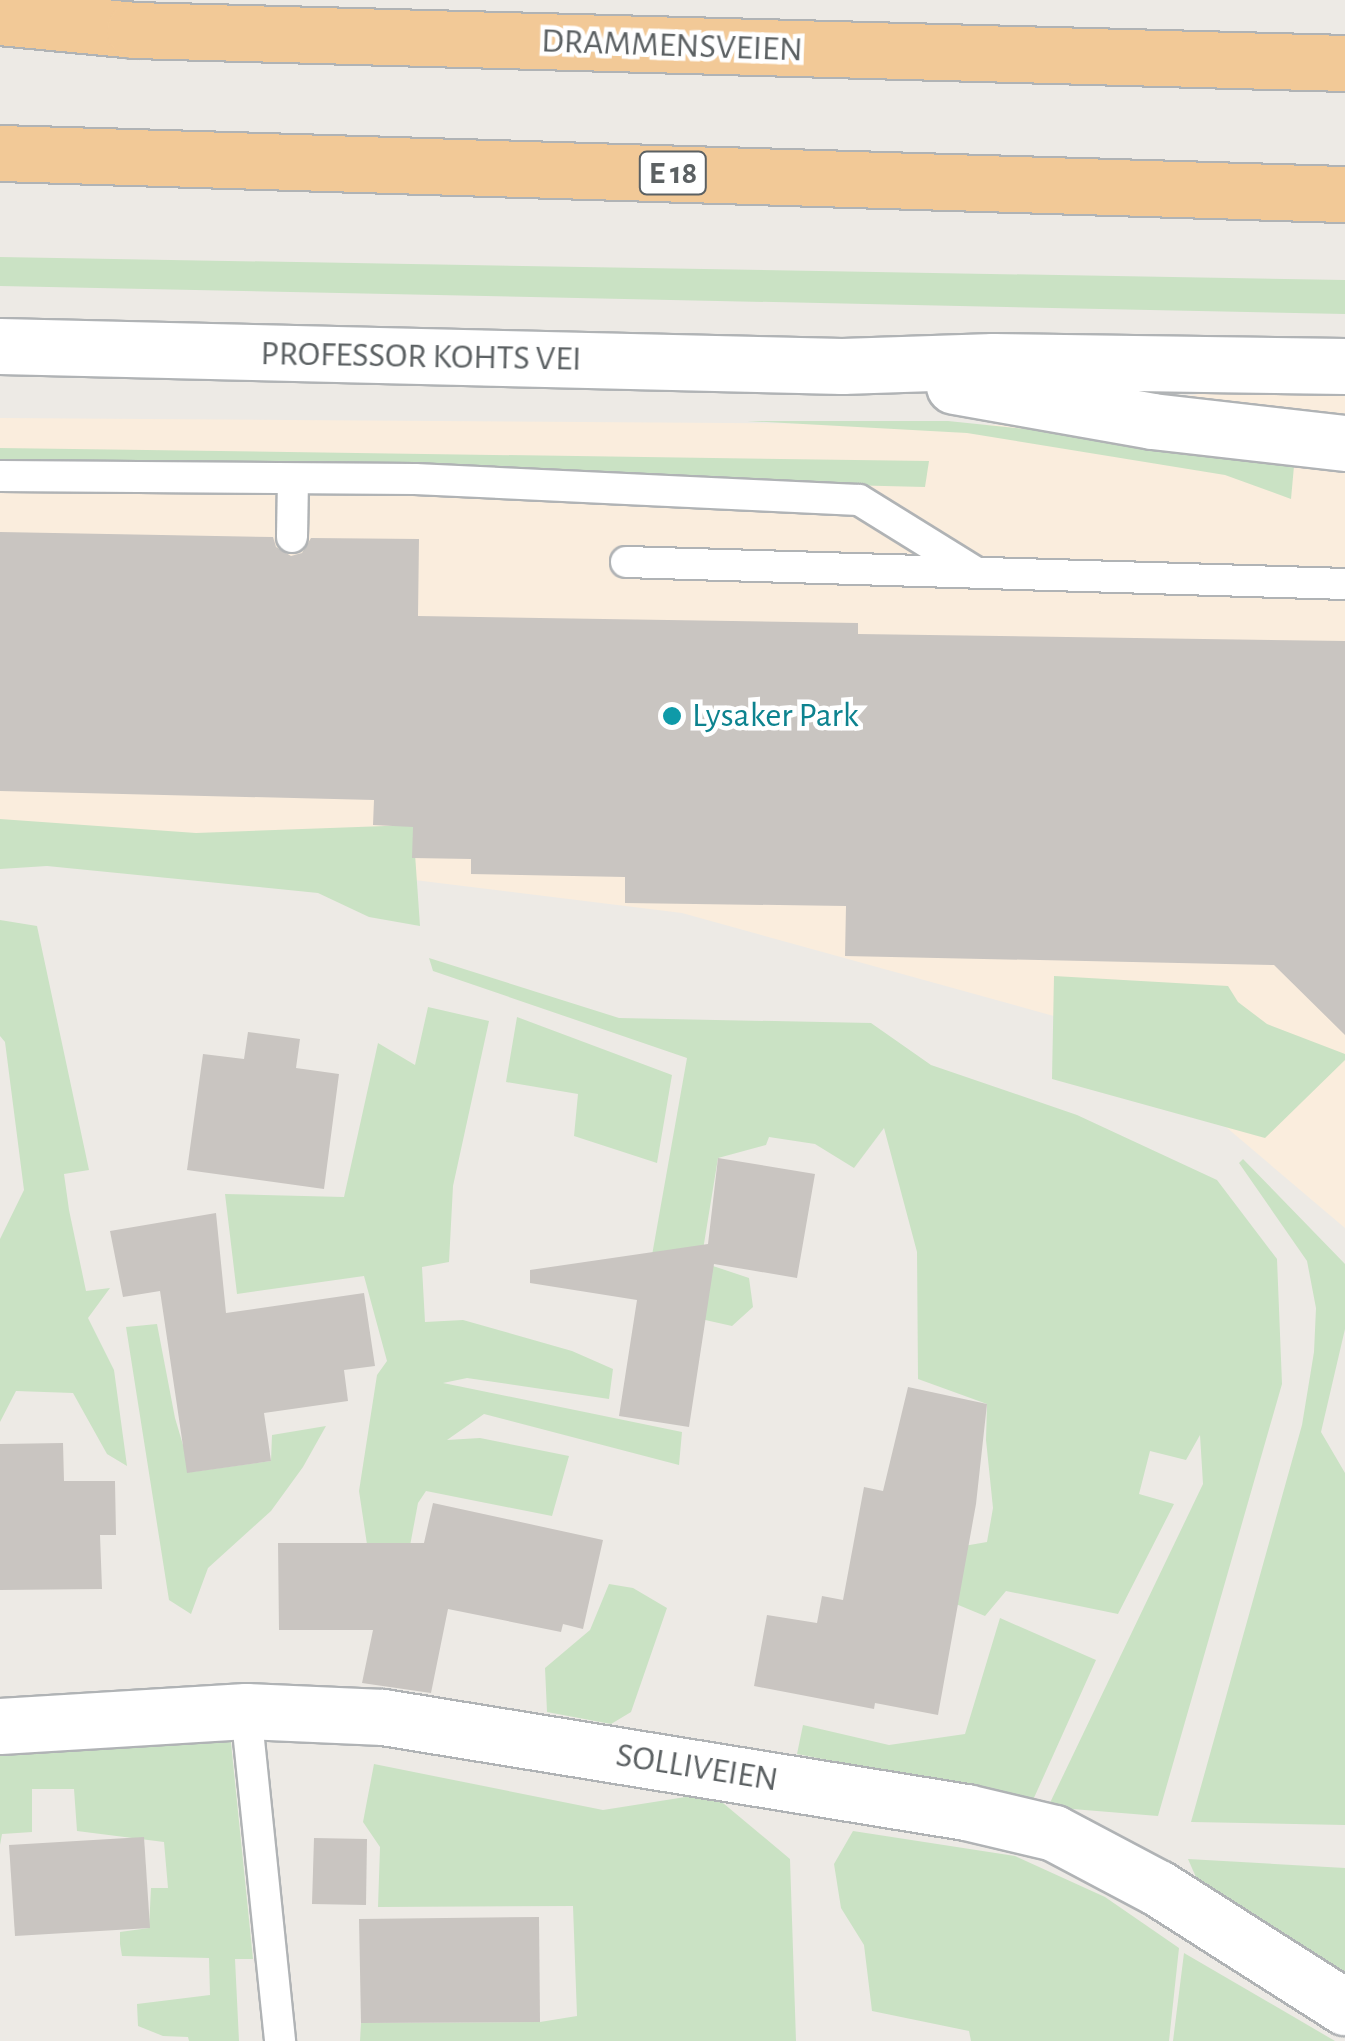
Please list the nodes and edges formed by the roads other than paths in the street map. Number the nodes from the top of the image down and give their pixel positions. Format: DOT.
graph roads {
  1 [pos="0,17"];
  2 [pos="1345,63"];
  3 [pos="0,153"];
  4 [pos="1345,194"];
  5 [pos="0,346"];
  6 [pos="842,366"];
  7 [pos="1345,366"];
  8 [pos="1345,443"];
  9 [pos="0,476"];
  10 [pos="292,480"];
  11 [pos="292,537"];
  12 [pos="626,562"];
  13 [pos="975,572"];
  14 [pos="1345,584"];
  15 [pos="246,1711"];
  16 [pos="0,1726"];
  17 [pos="1345,2007"];
  18 [pos="280,2041"];
  1 -- 2 [label="highway, DRAMMENSVEIEN"];
  3 -- 4 [label="highway, E 18"];
  5 -- 6 [label="main road, PROFESSOR KOHTS VEI"];
  6 -- 7 [label="main road, PROFESSOR KOHTS VEI"];
  6 -- 8 [label="main road, PROFESSOR KOHTS VEI"];
  9 -- 10 [label="lane"];
  10 -- 11 [label="lane"];
  10 -- 13 [label="lane"];
  12 -- 13 [label="lane"];
  13 -- 14 [label="lane"];
  15 -- 16 [label="main road, SOLLIVEIEN"];
  15 -- 17 [label="main road, SOLLIVEIEN"];
  15 -- 18 [label="lane"];
}
